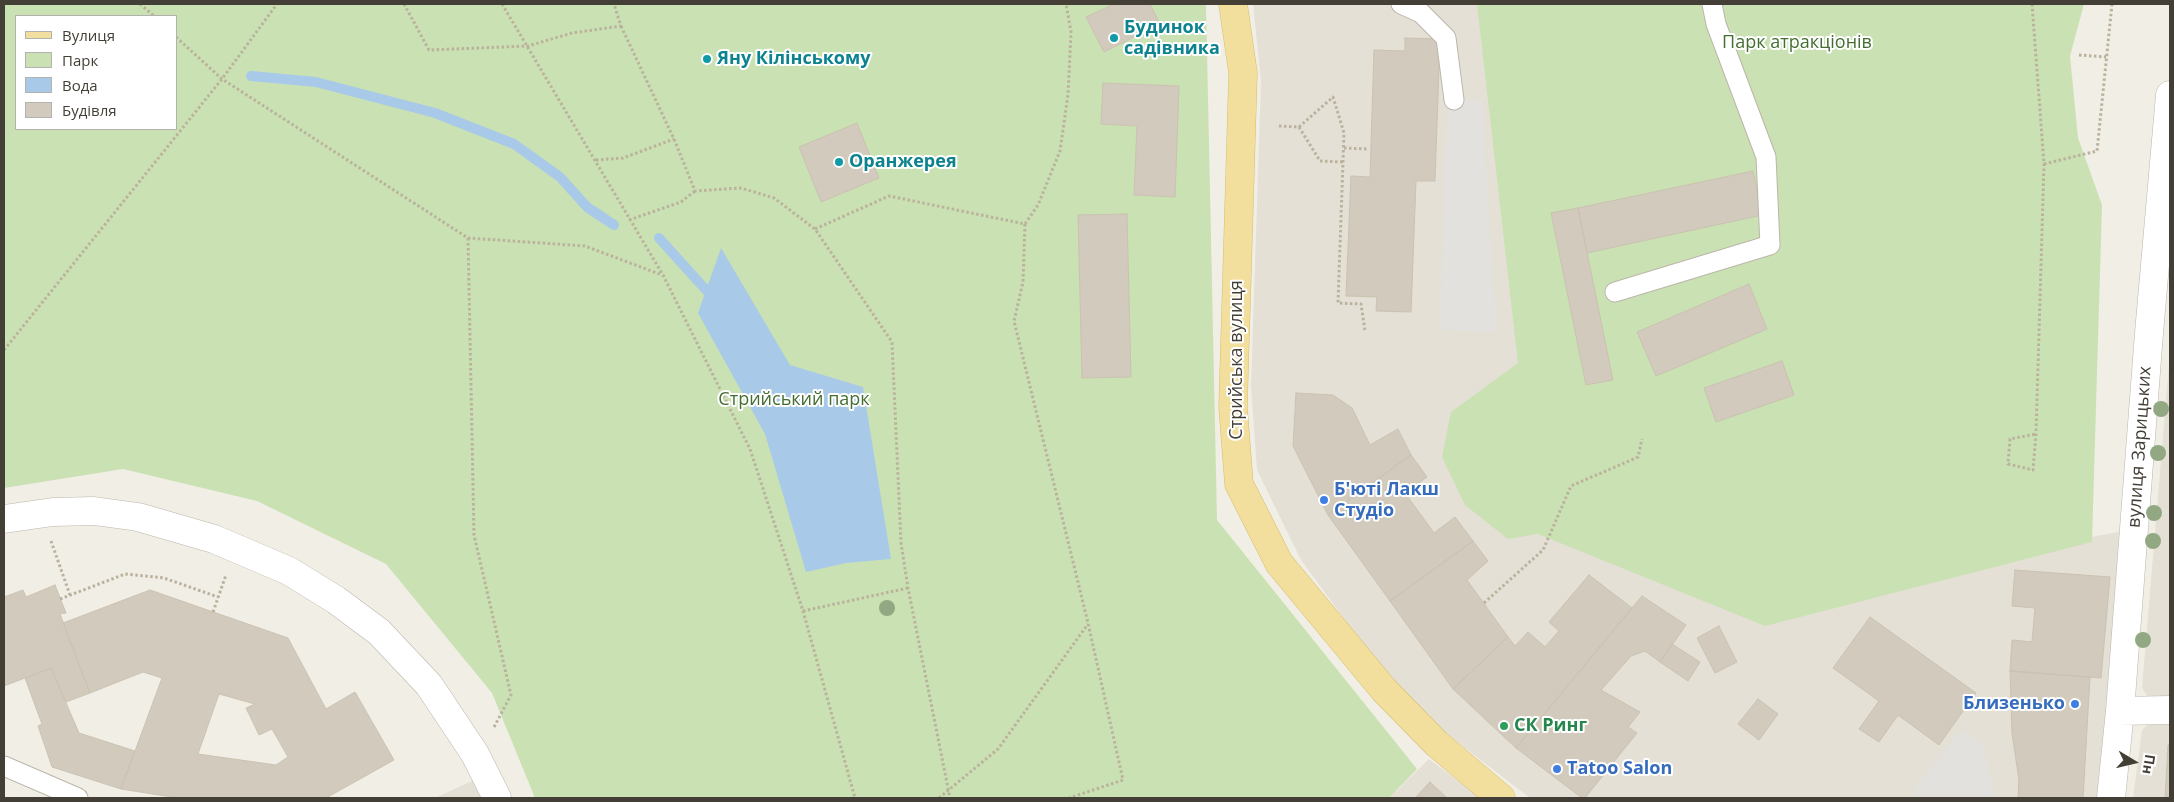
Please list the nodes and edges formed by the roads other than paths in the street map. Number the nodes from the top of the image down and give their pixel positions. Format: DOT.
graph roads {
  1 [pos="1234,4"];
  2 [pos="1401,4"];
  3 [pos="1712,4"];
  4 [pos="2170,96"];
  5 [pos="1454,100"];
  6 [pos="1615,292"];
  7 [pos="2160,334"];
  8 [pos="4,519"];
  9 [pos="2120,710"];
  10 [pos="2170,710"];
  11 [pos="4,766"];
  12 [pos="78,798"];
  13 [pos="496,798"];
  14 [pos="1501,798"];
  15 [pos="2110,798"];
  1 -- 14 [label="main road, Стрийська вулиця"];
  2 -- 5 [label="lane"];
  3 -- 6 [label="lane"];
  4 -- 7 [label="street, вулиця Зарицьких"];
  7 -- 9 [label="street, вулиця Зарицьких"];
  8 -- 13 [label="street"];
  9 -- 10 [label="street"];
  9 -- 15 [label="street, вулиця Зарицьких"];
  11 -- 12 [label="lane"];
}
